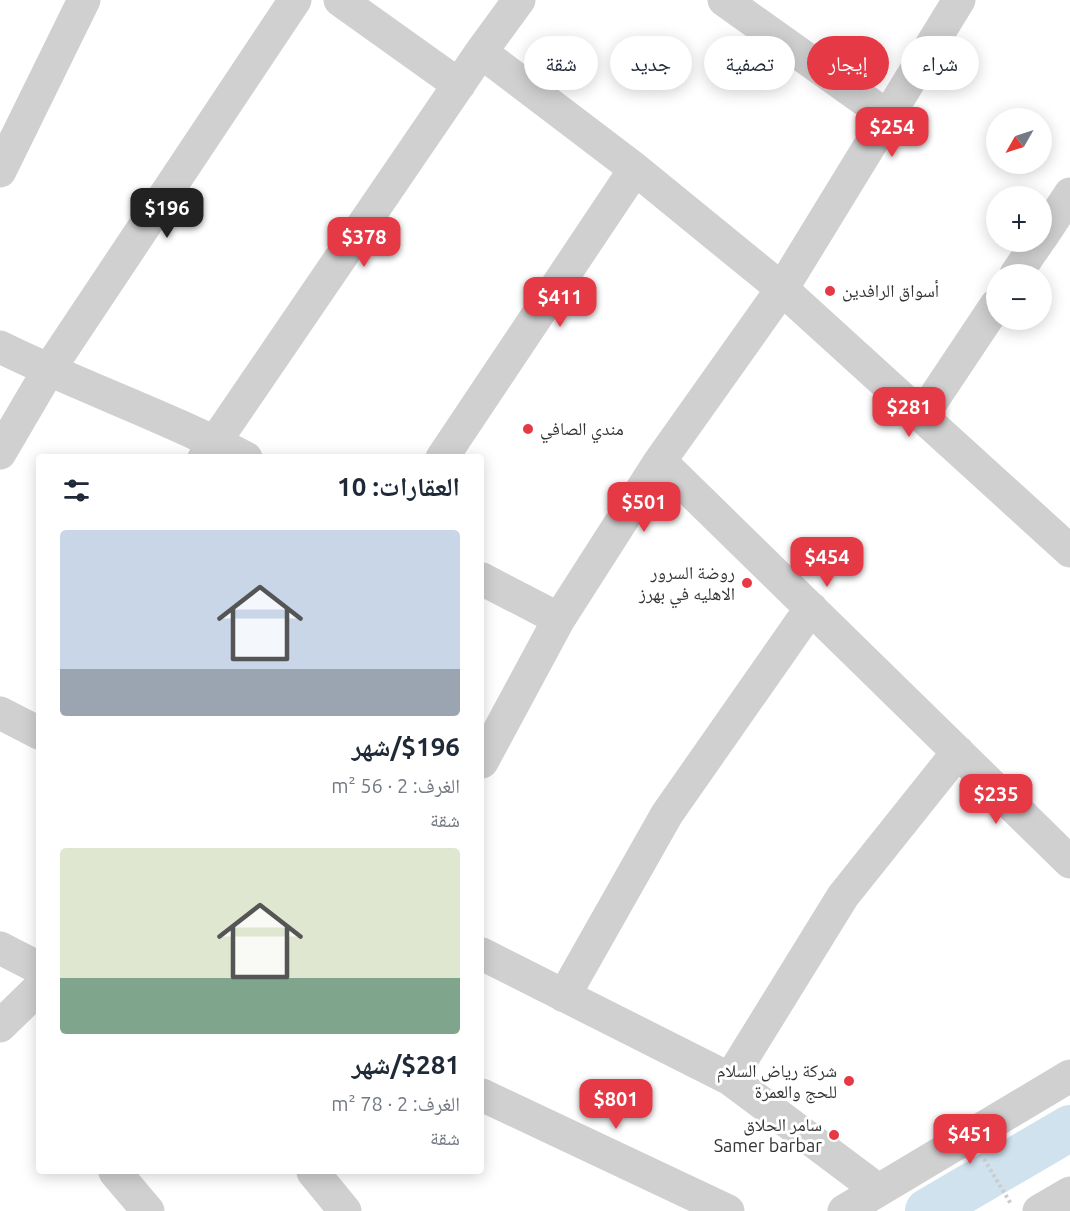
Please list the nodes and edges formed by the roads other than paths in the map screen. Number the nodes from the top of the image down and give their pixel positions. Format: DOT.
graph roads {
  1 [pos="84,0"];
  2 [pos="295,0"];
  3 [pos="340,0"];
  4 [pos="519,0"];
  5 [pos="724,0"];
  6 [pos="959,0"];
  7 [pos="481,52"];
  8 [pos="459,85"];
  9 [pos="887,116"];
  10 [pos="635,169"];
  11 [pos="0,171"];
  12 [pos="1070,194"];
  13 [pos="1052,221"];
  14 [pos="782,289"];
  15 [pos="986,320"];
  16 [pos="0,347"];
  17 [pos="48,371"];
  18 [pos="922,416"];
  19 [pos="209,449"];
  20 [pos="0,453"];
  21 [pos="230,454"];
  22 [pos="445,454"];
  23 [pos="660,461"];
  24 [pos="1068,546"];
  25 [pos="484,580"];
  26 [pos="811,608"];
  27 [pos="559,619"];
  28 [pos="0,713"];
  29 [pos="36,728"];
  30 [pos="958,752"];
  31 [pos="484,758"];
  32 [pos="1070,862"];
  33 [pos="0,948"];
  34 [pos="484,955"];
  35 [pos="36,966"];
  36 [pos="36,991"];
  37 [pos="564,996"];
  38 [pos="0,1026"];
  39 [pos="1070,1076"];
  40 [pos="730,1079"];
  41 [pos="484,1096"];
  42 [pos="117,1174"];
  43 [pos="314,1174"];
  44 [pos="878,1190"];
  45 [pos="1070,1192"];
  46 [pos="148,1211"];
  47 [pos="345,1211"];
  48 [pos="728,1211"];
  49 [pos="844,1211"];
  50 [pos="1039,1211"];
  1 -- 11 [label="street"];
  2 -- 17 [label="street"];
  3 -- 8 [label="street"];
  4 -- 7 [label="street"];
  5 -- 9 [label="street"];
  6 -- 9 [label="street"];
  7 -- 8 [label="street"];
  7 -- 10 [label="street"];
  8 -- 19 [label="street"];
  9 -- 14 [label="street"];
  10 -- 14 [label="street"];
  10 -- 22 [label="street"];
  12 -- 13 [label="street"];
  14 -- 18 [label="street"];
  14 -- 23 [label="street"];
  15 -- 18 [label="street"];
  16 -- 17 [label="street"];
  17 -- 19 [label="street"];
  17 -- 20 [label="street"];
  18 -- 24 [label="street"];
  19 -- 21 [label="street"];
  23 -- 26 [label="street"];
  23 -- 27 [label="street"];
  25 -- 27 [label="street"];
  26 -- 30 [label="street"];
  26 -- 37 [label="street"];
  27 -- 31 [label="street"];
  28 -- 29 [label="street"];
  30 -- 32 [label="street"];
  30 -- 40 [label="street"];
  33 -- 35 [label="street"];
  34 -- 37 [label="street"];
  36 -- 38 [label="street"];
  37 -- 40 [label="street"];
  39 -- 44 [label="street"];
  40 -- 44 [label="street"];
  41 -- 48 [label="street"];
  42 -- 46 [label="street"];
  43 -- 47 [label="street"];
  44 -- 49 [label="street"];
  45 -- 50 [label="street"];
}
